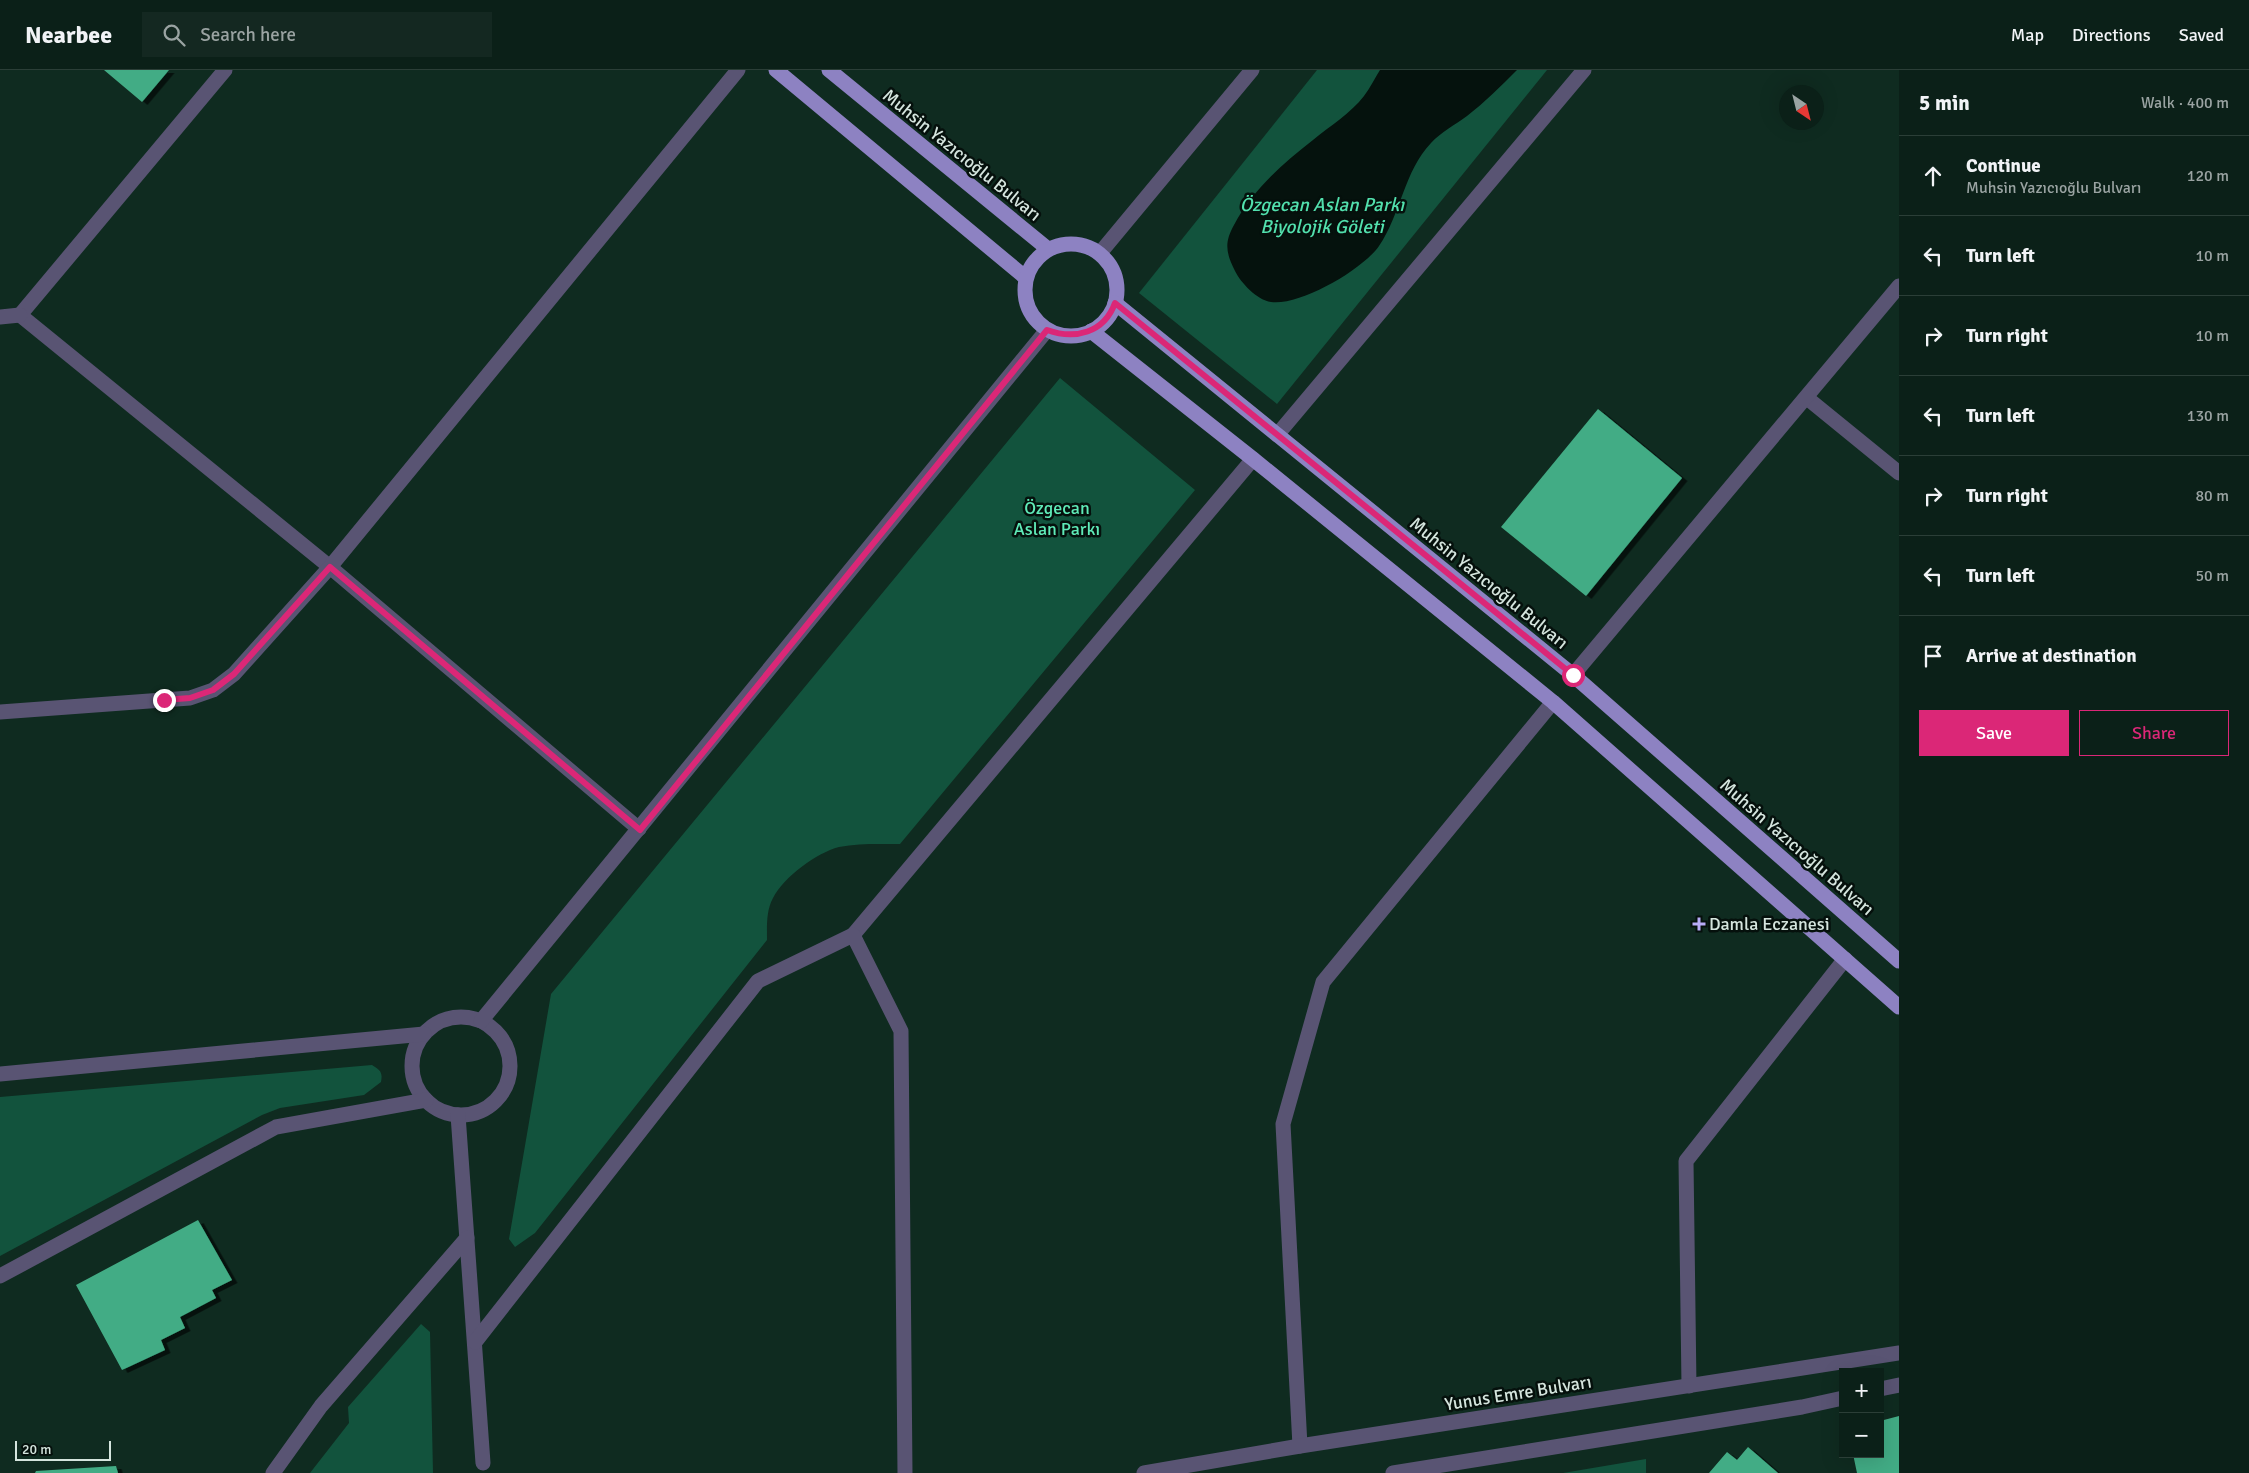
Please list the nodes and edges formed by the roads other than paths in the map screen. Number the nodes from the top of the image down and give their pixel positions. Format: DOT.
graph roads {
  1 [pos="225,70"];
  2 [pos="738,70"];
  3 [pos="776,70"];
  4 [pos="829,70"];
  5 [pos="1252,70"];
  6 [pos="1584,70"];
  7 [pos="1048,249"];
  8 [pos="1100,254"];
  9 [pos="1026,278"];
  10 [pos="1899,286"];
  11 [pos="1115,303"];
  12 [pos="20,315"];
  13 [pos="0,317"];
  14 [pos="1047,330"];
  15 [pos="1091,331"];
  16 [pos="1807,398"];
  17 [pos="1277,435"];
  18 [pos="1253,459"];
  19 [pos="1899,473"];
  20 [pos="330,567"];
  21 [pos="1573,675"];
  22 [pos="1552,702"];
  23 [pos="0,712"];
  24 [pos="640,830"];
  25 [pos="854,935"];
  26 [pos="1844,959"];
  27 [pos="1899,961"];
  28 [pos="1899,1007"];
  29 [pos="481,1021"];
  30 [pos="424,1034"];
  31 [pos="0,1074"];
  32 [pos="426,1100"];
  33 [pos="458,1115"];
  34 [pos="467,1238"];
  35 [pos="0,1276"];
  36 [pos="475,1342"];
  37 [pos="1899,1353"];
  38 [pos="1899,1385"];
  39 [pos="1689,1386"];
  40 [pos="1884,1388"];
  41 [pos="1839,1399"];
  42 [pos="1300,1446"];
  43 [pos="484,1470"];
  44 [pos="273,1473"];
  45 [pos="905,1473"];
  46 [pos="1144,1473"];
  47 [pos="1393,1473"];
  1 -- 12 [label="street"];
  2 -- 20 [label="street"];
  3 -- 9 [label="main road"];
  4 -- 7 [label="main road, Muhsin Yazıcıoğlu Bulvarı"];
  5 -- 8 [label="street"];
  6 -- 17 [label="street"];
  7 -- 8 [label="main road"];
  7 -- 9 [label="main road"];
  8 -- 11 [label="main road"];
  9 -- 14 [label="main road"];
  10 -- 16 [label="street"];
  11 -- 15 [label="main road"];
  11 -- 17 [label="main road, Muhsin Yazıcıoğlu Bulvarı"];
  12 -- 13 [label="street"];
  12 -- 20 [label="street"];
  14 -- 15 [label="main road"];
  14 -- 24 [label="street"];
  15 -- 18 [label="main road"];
  16 -- 19 [label="street"];
  16 -- 21 [label="street"];
  17 -- 21 [label="main road, Muhsin Yazıcıoğlu Bulvarı"];
  18 -- 22 [label="main road"];
  18 -- 25 [label="street"];
  20 -- 23 [label="street"];
  20 -- 24 [label="street"];
  21 -- 27 [label="main road, Muhsin Yazıcıoğlu Bulvarı"];
  22 -- 26 [label="main road"];
  22 -- 42 [label="street"];
  24 -- 29 [label="street"];
  25 -- 36 [label="street"];
  25 -- 45 [label="street"];
  26 -- 28 [label="main road"];
  26 -- 39 [label="street"];
  29 -- 30 [label="street"];
  29 -- 33 [label="street"];
  30 -- 31 [label="street"];
  30 -- 32 [label="street"];
  32 -- 33 [label="street"];
  32 -- 35 [label="street"];
  33 -- 34 [label="street"];
  34 -- 36 [label="street"];
  34 -- 44 [label="street"];
  36 -- 43 [label="street"];
  37 -- 39 [label="street, Yunus Emre Bulvarı"];
  38 -- 40 [label="street"];
  39 -- 42 [label="street, Yunus Emre Bulvarı"];
  41 -- 47 [label="street"];
  42 -- 46 [label="street, Yunus Emre Bulvarı"];
}
